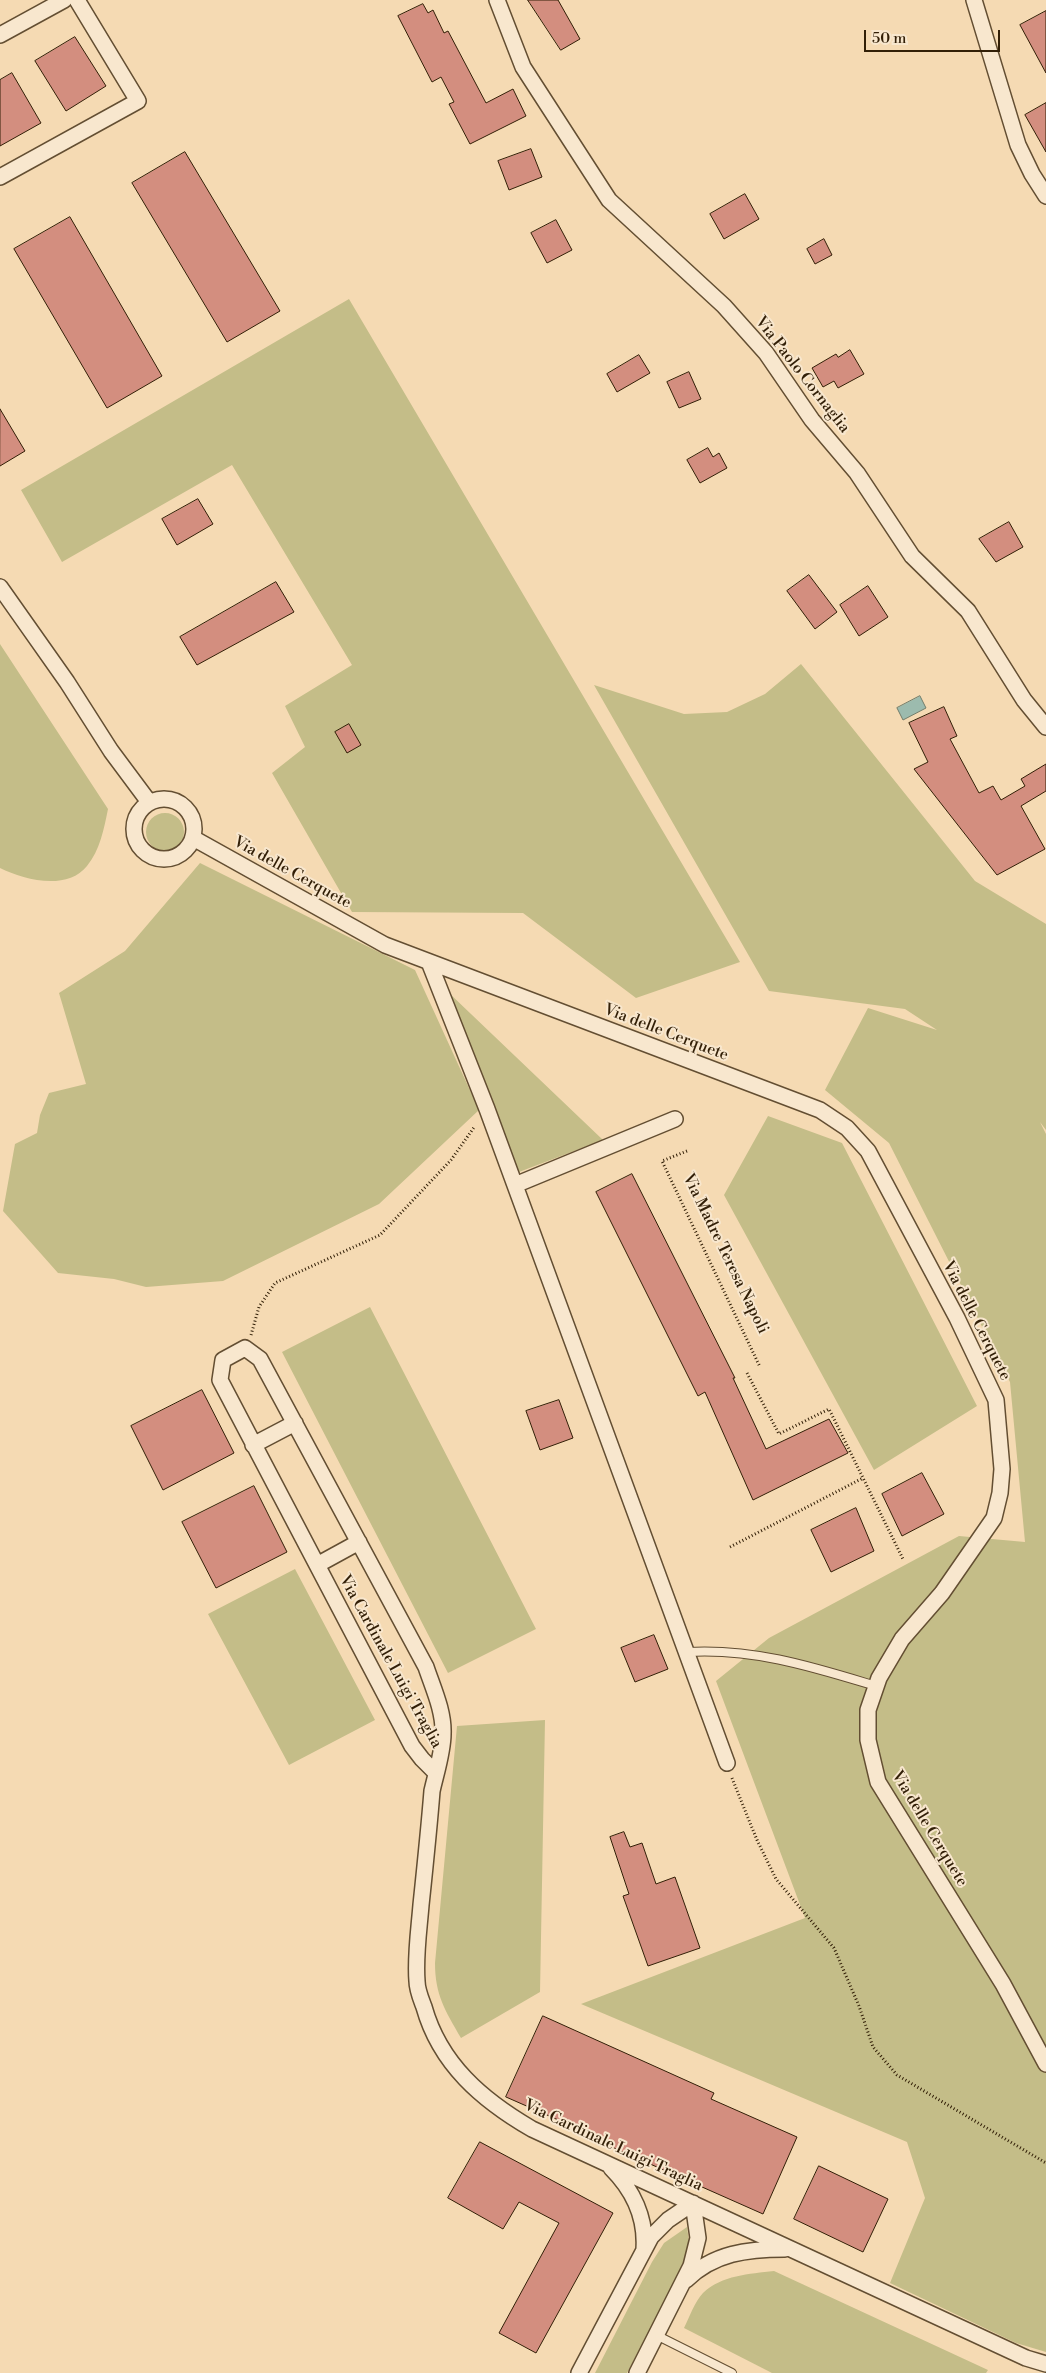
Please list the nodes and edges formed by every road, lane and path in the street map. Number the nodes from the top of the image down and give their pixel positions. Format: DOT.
graph roads {
  1 [pos="64,0"];
  2 [pos="77,0"];
  3 [pos="498,0"];
  4 [pos="974,0"];
  5 [pos="0,35"];
  6 [pos="0,177"];
  7 [pos="1046,196"];
  8 [pos="0,586"];
  9 [pos="1046,728"];
  10 [pos="149,802"];
  11 [pos="193,838"];
  12 [pos="429,962"];
  13 [pos="487,1109"];
  14 [pos="675,1119"];
  15 [pos="687,1151"];
  16 [pos="515,1185"];
  17 [pos="245,1348"];
  18 [pos="760,1367"];
  19 [pos="746,1373"];
  20 [pos="294,1423"];
  21 [pos="253,1445"];
  22 [pos="863,1478"];
  23 [pos="358,1542"];
  24 [pos="730,1547"];
  25 [pos="903,1559"];
  26 [pos="317,1565"];
  27 [pos="687,1652"];
  28 [pos="876,1686"];
  29 [pos="727,1763"];
  30 [pos="436,1773"];
  31 [pos="1046,2064"];
  32 [pos="606,2163"];
  33 [pos="1046,2163"];
  34 [pos="693,2203"];
  35 [pos="790,2248"];
  36 [pos="644,2250"];
  37 [pos="685,2281"];
  38 [pos="656,2335"];
  39 [pos="1046,2364"];
  40 [pos="579,2373"];
  41 [pos="636,2373"];
  42 [pos="732,2373"];
  1 -- 5 [label="street"];
  2 -- 6 [label="street"];
  3 -- 9 [label="street, Via Paolo Cornaglia"];
  4 -- 7 [label="street"];
  8 -- 10 [label="street"];
  10 -- 11 [label="street"];
  10 -- 11 [label="street"];
  11 -- 12 [label="street, Via delle Cerquete"];
  12 -- 13 [label="street"];
  12 -- 28 [label="street, Via delle Cerquete"];
  13 -- 16 [label="street"];
  13 -- 17 [label="path"];
  14 -- 16 [label="street"];
  15 -- 18 [label="path, Via Madre Teresa Napoli"];
  16 -- 27 [label="street"];
  17 -- 20 [label="street, Via Cardinale Luigi Traglia"];
  17 -- 21 [label="street, Via Cardinale Luigi Traglia"];
  19 -- 22 [label="path"];
  20 -- 21 [label="street"];
  20 -- 23 [label="street, Via Cardinale Luigi Traglia"];
  21 -- 26 [label="street, Via Cardinale Luigi Traglia"];
  22 -- 24 [label="path"];
  22 -- 25 [label="path"];
  23 -- 26 [label="street, Via Cardinale Luigi Traglia"];
  23 -- 30 [label="street, Via Cardinale Luigi Traglia"];
  26 -- 30 [label="street, Via Cardinale Luigi Traglia"];
  27 -- 28 [label="lane"];
  27 -- 29 [label="street"];
  28 -- 31 [label="street, Via delle Cerquete"];
  29 -- 33 [label="path"];
  30 -- 32 [label="street, Via Cardinale Luigi Traglia"];
  32 -- 34 [label="street, Via Cardinale Luigi Traglia"];
  32 -- 36 [label="street"];
  34 -- 35 [label="street, Via Cardinale Luigi Traglia"];
  34 -- 36 [label="street"];
  34 -- 37 [label="street"];
  35 -- 37 [label="street"];
  35 -- 39 [label="street, Via Cardinale Luigi Traglia"];
  36 -- 40 [label="street"];
  37 -- 38 [label="street"];
  38 -- 41 [label="street"];
  38 -- 42 [label="lane"];
}
